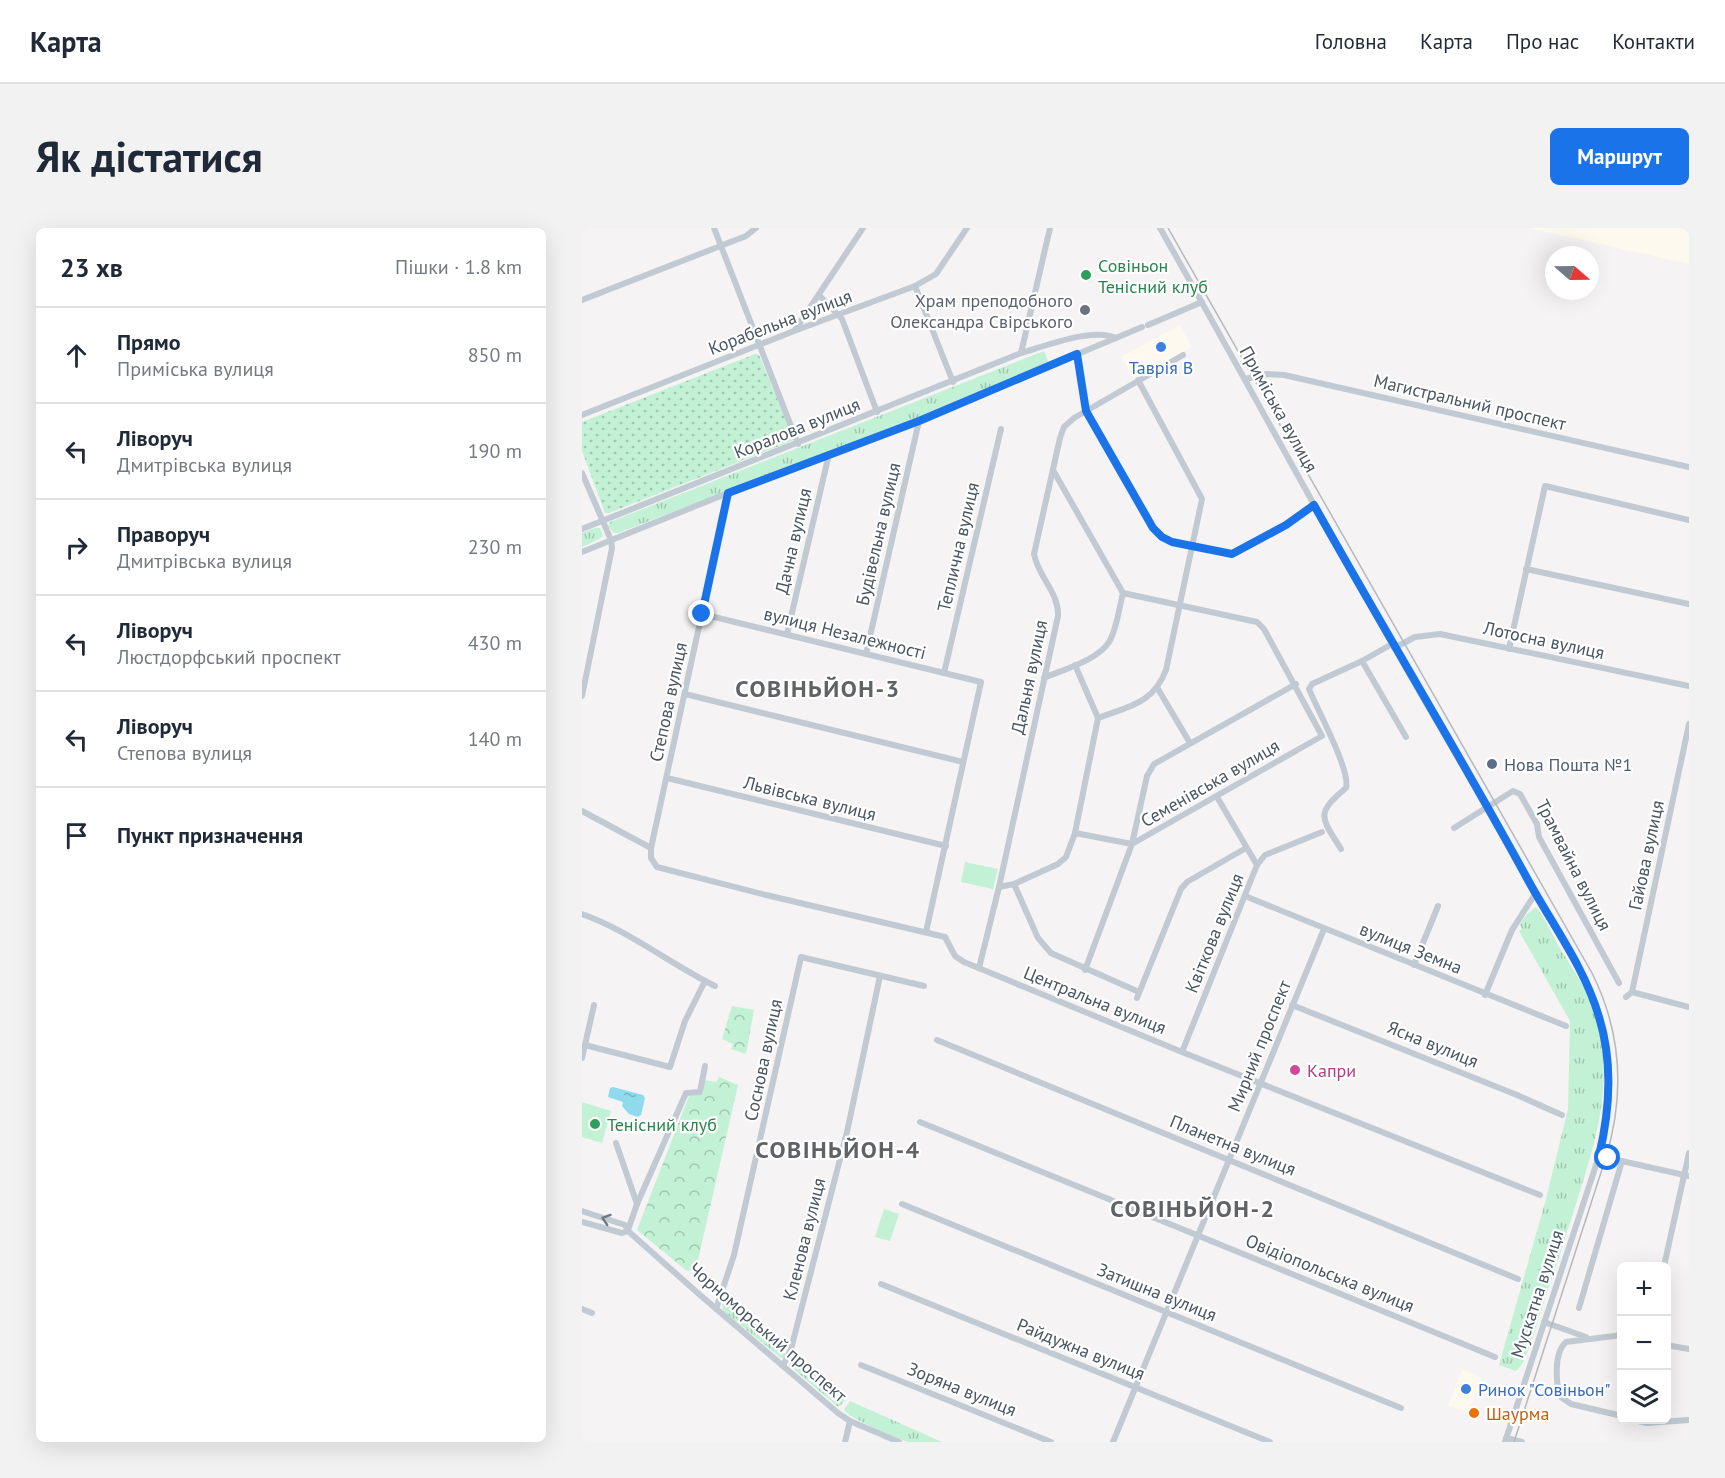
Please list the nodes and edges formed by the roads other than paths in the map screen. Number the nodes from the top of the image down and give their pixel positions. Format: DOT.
graph roads {
  1 [pos="714,228"];
  2 [pos="756,228"];
  3 [pos="863,228"];
  4 [pos="967,228"];
  5 [pos="1050,228"];
  6 [pos="1160,228"];
  7 [pos="720,246"];
  8 [pos="915,286"];
  9 [pos="819,295"];
  10 [pos="582,300"];
  11 [pos="1202,302"];
  12 [pos="838,315"];
  13 [pos="794,331"];
  14 [pos="1116,338"];
  15 [pos="760,345"];
  16 [pos="1022,353"];
  17 [pos="1077,354"];
  18 [pos="1183,355"];
  19 [pos="1245,379"];
  20 [pos="1138,380"];
  21 [pos="953,382"];
  22 [pos="1086,411"];
  23 [pos="878,412"];
  24 [pos="582,415"];
  25 [pos="919,421"];
  26 [pos="1001,429"];
  27 [pos="798,444"];
  28 [pos="829,454"];
  29 [pos="1689,467"];
  30 [pos="1053,470"];
  31 [pos="582,473"];
  32 [pos="728,493"];
  33 [pos="1314,505"];
  34 [pos="1689,520"];
  35 [pos="601,521"];
  36 [pos="582,529"];
  37 [pos="611,540"];
  38 [pos="1193,546"];
  39 [pos="582,552"];
  40 [pos="1526,569"];
  41 [pos="1123,593"];
  42 [pos="1180,604"];
  43 [pos="1689,604"];
  44 [pos="702,614"];
  45 [pos="787,634"];
  46 [pos="1393,646"];
  47 [pos="1509,649"];
  48 [pos="866,654"];
  49 [pos="1362,661"];
  50 [pos="1075,665"];
  51 [pos="944,673"];
  52 [pos="1044,678"];
  53 [pos="1296,684"];
  54 [pos="1689,686"];
  55 [pos="1158,689"];
  56 [pos="685,694"];
  57 [pos="582,696"];
  58 [pos="1098,718"];
  59 [pos="1689,724"];
  60 [pos="1406,737"];
  61 [pos="1190,743"];
  62 [pos="963,762"];
  63 [pos="667,778"];
  64 [pos="1217,797"];
  65 [pos="1487,807"];
  66 [pos="582,811"];
  67 [pos="1454,828"];
  68 [pos="1322,832"];
  69 [pos="1075,833"];
  70 [pos="1132,844"];
  71 [pos="946,846"];
  72 [pos="651,848"];
  73 [pos="1246,848"];
  74 [pos="1341,849"];
  75 [pos="1257,865"];
  76 [pos="1014,884"];
  77 [pos="999,887"];
  78 [pos="1535,894"];
  79 [pos="1245,896"];
  80 [pos="1438,906"];
  81 [pos="582,914"];
  82 [pos="1324,929"];
  83 [pos="926,932"];
  84 [pos="1414,965"];
  85 [pos="979,968"];
  86 [pos="1085,970"];
  87 [pos="880,976"];
  88 [pos="705,981"];
  89 [pos="1619,983"];
  90 [pos="715,986"];
  91 [pos="924,986"];
  92 [pos="1485,995"];
  93 [pos="594,1005"];
  94 [pos="1292,1005"];
  95 [pos="1689,1007"];
  96 [pos="1566,1026"];
  97 [pos="937,1040"];
  98 [pos="585,1045"];
  99 [pos="1182,1052"];
  100 [pos="582,1058"];
  101 [pos="705,1066"];
  102 [pos="1260,1082"];
  103 [pos="1562,1115"];
  104 [pos="920,1122"];
  105 [pos="616,1143"];
  106 [pos="1689,1153"];
  107 [pos="1599,1156"];
  108 [pos="1229,1160"];
  109 [pos="1622,1161"];
  110 [pos="1687,1176"];
  111 [pos="1540,1195"];
  112 [pos="638,1204"];
  113 [pos="902,1204"];
  114 [pos="582,1211"];
  115 [pos="582,1222"];
  116 [pos="628,1231"];
  117 [pos="1198,1235"];
  118 [pos="1665,1262"];
  119 [pos="1518,1279"];
  120 [pos="880,1284"];
  121 [pos="1579,1308"];
  122 [pos="582,1309"];
  123 [pos="717,1309"];
  124 [pos="1167,1312"];
  125 [pos="592,1313"];
  126 [pos="1544,1322"];
  127 [pos="1617,1335"];
  128 [pos="1587,1338"];
  129 [pos="1671,1345"];
  130 [pos="1689,1350"];
  131 [pos="1495,1357"];
  132 [pos="861,1365"];
  133 [pos="783,1366"];
  134 [pos="1136,1387"];
  135 [pos="1401,1408"];
  136 [pos="1617,1415"];
  137 [pos="1689,1420"];
  138 [pos="850,1421"];
  139 [pos="1671,1421"];
  140 [pos="1505,1440"];
  141 [pos="845,1442"];
  142 [pos="898,1442"];
  143 [pos="1051,1442"];
  144 [pos="1113,1442"];
  145 [pos="1270,1442"];
  146 [pos="1522,1442"];
  1 -- 7 [label="street"];
  2 -- 7 [label="street"];
  3 -- 9 [label="street"];
  4 -- 8 [label="street, Корабельна вулиця"];
  5 -- 16 [label="street"];
  6 -- 11 [label="street, Приміська вулиця"];
  7 -- 10 [label="street"];
  7 -- 15 [label="street"];
  8 -- 12 [label="street, Корабельна вулиця"];
  8 -- 21 [label="street"];
  9 -- 12 [label="street"];
  9 -- 13 [label="street"];
  11 -- 14 [label="street"];
  11 -- 19 [label="street, Приміська вулиця"];
  12 -- 13 [label="street, Корабельна вулиця"];
  12 -- 23 [label="street"];
  13 -- 15 [label="street, Корабельна вулиця"];
  14 -- 16 [label="street, Коралова вулиця"];
  14 -- 17 [label="street"];
  15 -- 24 [label="street, Корабельна вулиця"];
  15 -- 27 [label="street"];
  16 -- 21 [label="street, Коралова вулиця"];
  17 -- 22 [label="street"];
  17 -- 25 [label="street"];
  18 -- 20 [label="street, Дальня вулиця"];
  19 -- 29 [label="street, Магистральний проспект"];
  19 -- 33 [label="street, Приміська вулиця"];
  20 -- 22 [label="street, Дальня вулиця"];
  20 -- 38 [label="street"];
  21 -- 23 [label="street, Коралова вулиця"];
  22 -- 30 [label="street, Дальня вулиця"];
  22 -- 38 [label="street"];
  23 -- 27 [label="street, Коралова вулиця"];
  25 -- 28 [label="street"];
  25 -- 48 [label="street, Будівельна вулиця"];
  26 -- 51 [label="street, Теплична вулиця"];
  27 -- 35 [label="street, Коралова вулиця"];
  28 -- 32 [label="street"];
  28 -- 45 [label="street, Дачна вулиця"];
  30 -- 41 [label="street"];
  30 -- 52 [label="street, Дальня вулиця"];
  31 -- 35 [label="street"];
  32 -- 37 [label="street"];
  32 -- 44 [label="street, Степова вулиця"];
  33 -- 38 [label="street"];
  33 -- 46 [label="street, Приміська вулиця"];
  34 -- 40 [label="street"];
  35 -- 36 [label="street, Коралова вулиця"];
  35 -- 37 [label="street"];
  37 -- 39 [label="street"];
  37 -- 57 [label="street"];
  38 -- 42 [label="street"];
  40 -- 43 [label="street"];
  40 -- 47 [label="street"];
  41 -- 42 [label="street"];
  41 -- 50 [label="street"];
  42 -- 53 [label="street"];
  42 -- 55 [label="street"];
  44 -- 45 [label="street, вулиця Незалежності"];
  44 -- 56 [label="street, Степова вулиця"];
  45 -- 48 [label="street, вулиця Незалежності"];
  46 -- 47 [label="street, Лотосна вулиця"];
  46 -- 49 [label="street, Лотосна вулиця"];
  46 -- 65 [label="street, Приміська вулиця"];
  47 -- 54 [label="street, Лотосна вулиця"];
  48 -- 51 [label="street, вулиця Незалежності"];
  49 -- 60 [label="street"];
  49 -- 74 [label="street, Лотосна вулиця"];
  50 -- 52 [label="street"];
  50 -- 58 [label="street"];
  51 -- 62 [label="street, вулиця Незалежності"];
  52 -- 77 [label="street, Дальня вулиця"];
  53 -- 61 [label="street"];
  53 -- 64 [label="street, Семенівська вулиця"];
  55 -- 58 [label="street"];
  55 -- 61 [label="street"];
  56 -- 62 [label="street"];
  56 -- 63 [label="street, Степова вулиця"];
  58 -- 69 [label="street"];
  59 -- 95 [label="street, Гайова вулиця"];
  61 -- 70 [label="street"];
  62 -- 71 [label="street"];
  63 -- 71 [label="street, Львівська вулиця"];
  63 -- 72 [label="street, Степова вулиця"];
  64 -- 70 [label="street, Семенівська вулиця"];
  64 -- 73 [label="street, Квіткова вулиця"];
  65 -- 67 [label="street"];
  65 -- 78 [label="street, Приміська вулиця"];
  65 -- 89 [label="street, Трамвайна вулиця"];
  66 -- 72 [label="street"];
  68 -- 75 [label="street"];
  69 -- 70 [label="street, Семенівська вулиця"];
  69 -- 76 [label="street"];
  70 -- 86 [label="street"];
  71 -- 83 [label="street"];
  72 -- 83 [label="street, Центральна вулиця"];
  73 -- 75 [label="street, Квіткова вулиця"];
  73 -- 86 [label="street"];
  75 -- 79 [label="street, Квіткова вулиця"];
  76 -- 77 [label="street"];
  76 -- 86 [label="street"];
  77 -- 85 [label="street, Дальня вулиця"];
  78 -- 92 [label="street"];
  78 -- 107 [label="street, Приміська вулиця"];
  79 -- 82 [label="street, вулиця Земна"];
  79 -- 99 [label="street, Квіткова вулиця"];
  80 -- 84 [label="street"];
  81 -- 88 [label="street"];
  82 -- 84 [label="street, вулиця Земна"];
  82 -- 94 [label="street, Мирний проспект"];
  83 -- 85 [label="street, Центральна вулиця"];
  84 -- 92 [label="street, вулиця Земна"];
  85 -- 99 [label="street, Центральна вулиця"];
  87 -- 91 [label="street"];
  87 -- 123 [label="street, Соснова вулиця"];
  87 -- 133 [label="street, Кленова вулиця"];
  88 -- 90 [label="street"];
  88 -- 98 [label="street"];
  92 -- 96 [label="street, вулиця Земна"];
  93 -- 98 [label="street"];
  94 -- 102 [label="street, Мирний проспект"];
  94 -- 103 [label="street, Ясна вулиця"];
  97 -- 108 [label="street, Планетна вулиця"];
  98 -- 100 [label="street"];
  99 -- 102 [label="street, Центральна вулиця"];
  101 -- 112 [label="street"];
  102 -- 108 [label="street, Мирний проспект"];
  102 -- 111 [label="street, Центральна вулиця"];
  104 -- 117 [label="street, Овідіопольська вулиця"];
  105 -- 112 [label="street"];
  106 -- 110 [label="street"];
  107 -- 109 [label="street"];
  107 -- 126 [label="street, Мускатна вулиця"];
  108 -- 117 [label="street, Мирний проспект"];
  108 -- 119 [label="street, Планетна вулиця"];
  109 -- 110 [label="street"];
  109 -- 121 [label="street"];
  110 -- 118 [label="street"];
  112 -- 116 [label="street"];
  113 -- 124 [label="street, Затишна вулиця"];
  116 -- 114 [label="street, Чорноморський проспект, one-way"];
  115 -- 116 [label="street"];
  116 -- 123 [label="street, Чорноморський проспект"];
  117 -- 124 [label="street, Мирний проспект"];
  117 -- 131 [label="street, Овідіопольська вулиця"];
  120 -- 134 [label="street, Райдужна вулиця"];
  122 -- 125 [label="street"];
  123 -- 133 [label="street, Чорноморський проспект"];
  124 -- 134 [label="street, Мирний проспект"];
  124 -- 135 [label="street, Затишна вулиця"];
  126 -- 128 [label="street"];
  126 -- 140 [label="street, Мускатна вулиця"];
  127 -- 128 [label="street"];
  128 -- 136 [label="street"];
  129 -- 130 [label="street"];
  132 -- 143 [label="street, Зоряна вулиця"];
  133 -- 138 [label="street, Чорноморський проспект"];
  134 -- 144 [label="street, Мирний проспект"];
  134 -- 145 [label="street, Райдужна вулиця"];
  137 -- 139 [label="street"];
  138 -- 141 [label="street"];
  138 -- 142 [label="street, Чорноморський проспект"];
  140 -- 146 [label="street"];
}
